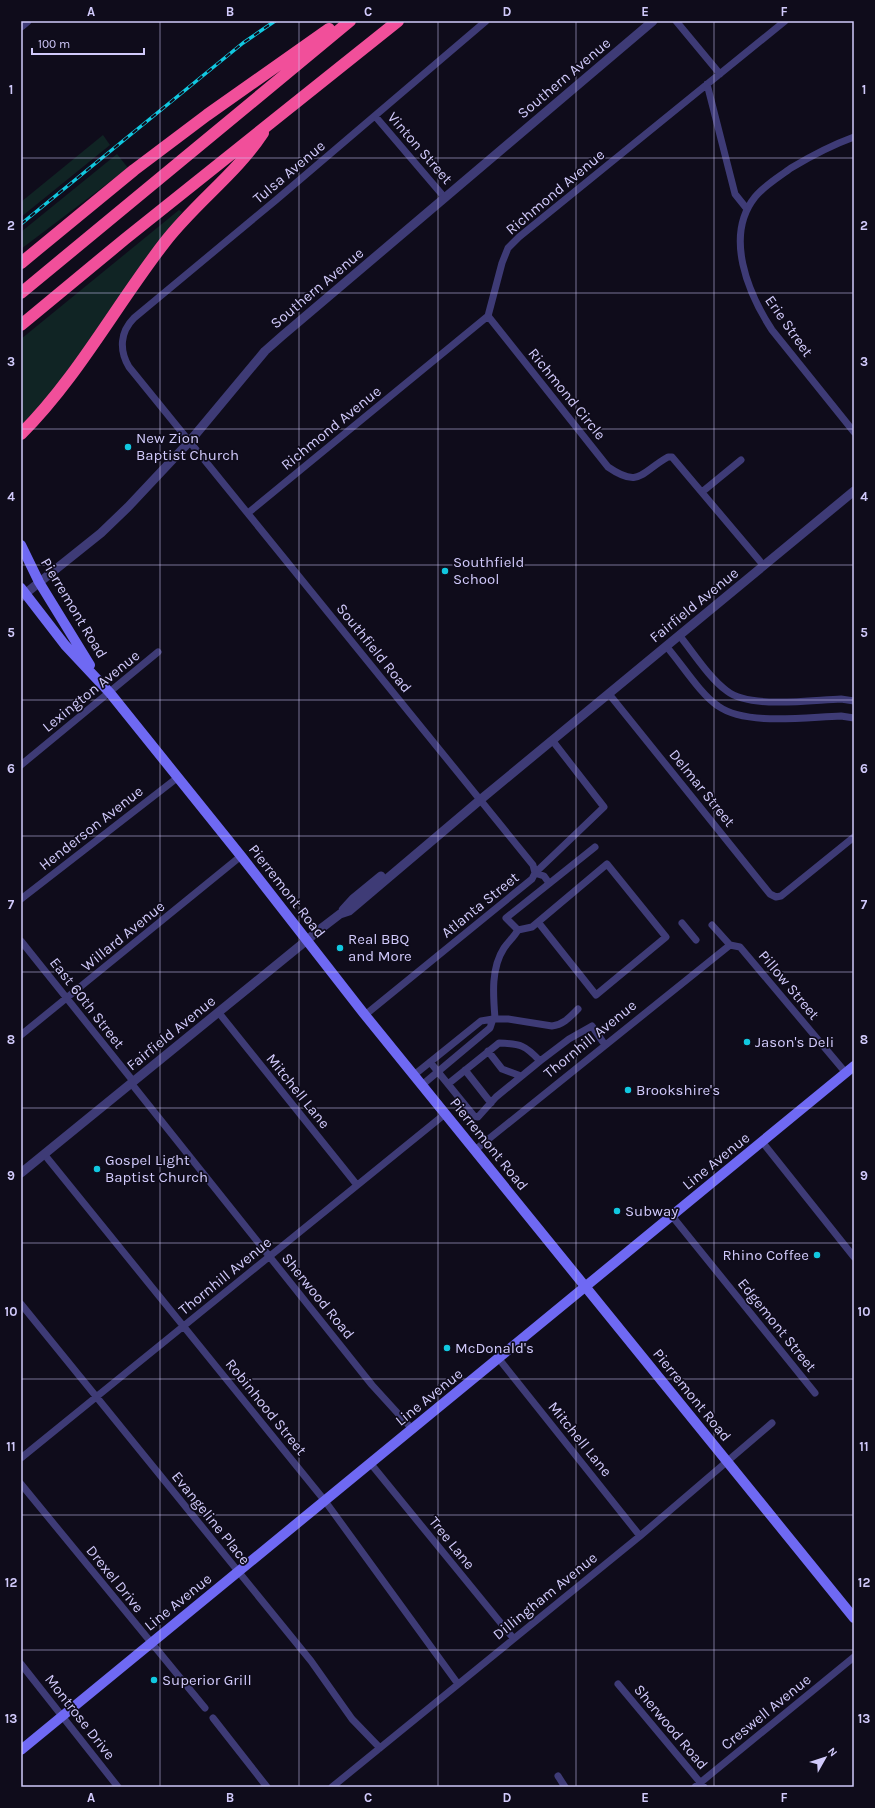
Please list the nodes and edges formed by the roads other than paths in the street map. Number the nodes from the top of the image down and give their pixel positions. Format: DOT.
graph roads {
  1 [pos="27,21"];
  2 [pos="340,21"];
  3 [pos="350,21"];
  4 [pos="398,21"];
  5 [pos="486,21"];
  6 [pos="653,21"];
  7 [pos="676,21"];
  8 [pos="785,21"];
  9 [pos="21,26"];
  10 [pos="720,74"];
  11 [pos="707,84"];
  12 [pos="375,116"];
  13 [pos="270,123"];
  14 [pos="854,137"];
  15 [pos="445,198"];
  16 [pos="748,209"];
  17 [pos="24,259"];
  18 [pos="21,292"];
  19 [pos="488,316"];
  20 [pos="21,325"];
  21 [pos="122,349"];
  22 [pos="854,432"];
  23 [pos="21,434"];
  24 [pos="190,441"];
  25 [pos="741,460"];
  26 [pos="854,491"];
  27 [pos="702,492"];
  28 [pos="248,513"];
  29 [pos="21,545"];
  30 [pos="764,566"];
  31 [pos="39,582"];
  32 [pos="22,593"];
  33 [pos="679,635"];
  34 [pos="666,646"];
  35 [pos="158,652"];
  36 [pos="106,689"];
  37 [pos="609,694"];
  38 [pos="854,701"];
  39 [pos="854,718"];
  40 [pos="552,740"];
  41 [pos="21,765"];
  42 [pos="178,778"];
  43 [pos="480,800"];
  44 [pos="854,837"];
  45 [pos="594,847"];
  46 [pos="241,856"];
  47 [pos="535,873"];
  48 [pos="549,883"];
  49 [pos="21,899"];
  50 [pos="538,922"];
  51 [pos="682,923"];
  52 [pos="712,925"];
  53 [pos="518,930"];
  54 [pos="696,940"];
  55 [pos="21,941"];
  56 [pos="306,941"];
  57 [pos="730,945"];
  58 [pos="66,998"];
  59 [pos="578,1009"];
  60 [pos="219,1013"];
  61 [pos="365,1015"];
  62 [pos="494,1019"];
  63 [pos="21,1035"];
  64 [pos="605,1045"];
  65 [pos="488,1051"];
  66 [pos="540,1061"];
  67 [pos="430,1062"];
  68 [pos="465,1070"];
  69 [pos="850,1070"];
  70 [pos="438,1072"];
  71 [pos="414,1075"];
  72 [pos="521,1076"];
  73 [pos="132,1082"];
  74 [pos="448,1084"];
  75 [pos="422,1085"];
  76 [pos="491,1103"];
  77 [pos="445,1114"];
  78 [pos="763,1143"];
  79 [pos="475,1150"];
  80 [pos="44,1154"];
  81 [pos="21,1173"];
  82 [pos="357,1185"];
  83 [pos="672,1216"];
  84 [pos="270,1256"];
  85 [pos="854,1257"];
  86 [pos="586,1288"];
  87 [pos="21,1304"];
  88 [pos="183,1326"];
  89 [pos="499,1359"];
  90 [pos="815,1393"];
  91 [pos="96,1397"];
  92 [pos="772,1423"];
  93 [pos="413,1430"];
  94 [pos="21,1458"];
  95 [pos="727,1462"];
  96 [pos="371,1464"];
  97 [pos="21,1484"];
  98 [pos="325,1501"];
  99 [pos="640,1536"];
  100 [pos="238,1572"];
  101 [pos="854,1618"];
  102 [pos="514,1638"];
  103 [pos="151,1643"];
  104 [pos="854,1657"];
  105 [pos="21,1664"];
  106 [pos="458,1684"];
  107 [pos="618,1684"];
  108 [pos="206,1708"];
  109 [pos="62,1716"];
  110 [pos="214,1718"];
  111 [pos="380,1748"];
  112 [pos="21,1750"];
  113 [pos="558,1776"];
  114 [pos="699,1786"];
  115 [pos="118,1787"];
  116 [pos="267,1787"];
  117 [pos="332,1787"];
  118 [pos="564,1787"];
  1 -- 9 [label="street"];
  2 -- 17 [label="highway"];
  3 -- 18 [label="highway"];
  4 -- 13 [label="highway"];
  5 -- 12 [label="street, Tulsa Avenue"];
  6 -- 15 [label="street, Southern Avenue"];
  7 -- 10 [label="street"];
  8 -- 10 [label="street, Richmond Avenue"];
  10 -- 11 [label="street, Richmond Avenue"];
  11 -- 16 [label="street"];
  11 -- 19 [label="street, Richmond Avenue"];
  12 -- 15 [label="street, Vinton Street"];
  12 -- 21 [label="street, Tulsa Avenue"];
  13 -- 20 [label="highway"];
  13 -- 23 [label="highway"];
  14 -- 16 [label="street, Erie Street"];
  15 -- 24 [label="street, Southern Avenue"];
  16 -- 22 [label="street, Erie Street"];
  19 -- 27 [label="street, Richmond Circle"];
  19 -- 28 [label="street, Richmond Avenue"];
  21 -- 24 [label="street, Southfield Road"];
  24 -- 28 [label="street, Southfield Road"];
  24 -- 31 [label="street, Southern Avenue"];
  25 -- 27 [label="street"];
  26 -- 30 [label="street, Fairfield Avenue"];
  27 -- 30 [label="street"];
  28 -- 43 [label="street, Southfield Road"];
  29 -- 31 [label="main road, Pierremont Road"];
  30 -- 33 [label="street, Fairfield Avenue"];
  31 -- 32 [label="street, Southern Avenue"];
  31 -- 36 [label="main road, Pierremont Road"];
  32 -- 36 [label="main road, Pierremont Road"];
  33 -- 34 [label="street, Fairfield Avenue"];
  33 -- 38 [label="street"];
  34 -- 37 [label="street, Fairfield Avenue"];
  34 -- 39 [label="street"];
  35 -- 36 [label="street, Lexington Avenue"];
  36 -- 41 [label="street, Lexington Avenue"];
  36 -- 42 [label="main road, Pierremont Road"];
  37 -- 40 [label="street, Fairfield Avenue"];
  37 -- 44 [label="street, Delmar Street"];
  40 -- 43 [label="street, Fairfield Avenue"];
  40 -- 47 [label="street, Atlanta Street"];
  42 -- 46 [label="main road, Pierremont Road"];
  42 -- 49 [label="street, Henderson Avenue"];
  43 -- 47 [label="street, Southfield Road"];
  43 -- 56 [label="street, Fairfield Avenue"];
  45 -- 48 [label="street"];
  46 -- 56 [label="main road, Pierremont Road"];
  46 -- 58 [label="street, Willard Avenue"];
  47 -- 48 [label="street"];
  47 -- 61 [label="street, Atlanta Street"];
  48 -- 53 [label="street"];
  50 -- 50 [label="street"];
  50 -- 53 [label="street"];
  51 -- 54 [label="street"];
  52 -- 57 [label="street, Pillow Street"];
  53 -- 62 [label="street"];
  55 -- 58 [label="street, East 60th Street"];
  56 -- 60 [label="street, Fairfield Avenue"];
  56 -- 61 [label="main road, Pierremont Road"];
  57 -- 64 [label="street, Thornhill Avenue"];
  57 -- 69 [label="street, Pillow Street"];
  58 -- 63 [label="street, Willard Avenue"];
  58 -- 73 [label="street, East 60th Street"];
  59 -- 62 [label="street"];
  60 -- 73 [label="street, Fairfield Avenue"];
  60 -- 82 [label="street, Mitchell Lane"];
  61 -- 71 [label="main road, Pierremont Road"];
  62 -- 67 [label="street"];
  62 -- 70 [label="street"];
  64 -- 66 [label="street"];
  64 -- 79 [label="street, Thornhill Avenue"];
  65 -- 66 [label="street"];
  65 -- 68 [label="street"];
  65 -- 72 [label="street"];
  66 -- 72 [label="street"];
  67 -- 70 [label="street"];
  67 -- 71 [label="street"];
  68 -- 74 [label="street"];
  68 -- 76 [label="street"];
  69 -- 78 [label="main road, Line Avenue"];
  70 -- 74 [label="street"];
  70 -- 75 [label="street"];
  71 -- 75 [label="main road, Pierremont Road"];
  72 -- 76 [label="street"];
  73 -- 80 [label="street, Fairfield Avenue"];
  73 -- 84 [label="street, Sherwood Road"];
  74 -- 76 [label="street"];
  75 -- 77 [label="main road, Pierremont Road"];
  77 -- 79 [label="main road, Pierremont Road"];
  77 -- 82 [label="street, Thornhill Avenue"];
  78 -- 83 [label="main road, Line Avenue"];
  78 -- 85 [label="street"];
  79 -- 86 [label="main road, Pierremont Road"];
  80 -- 81 [label="street, Fairfield Avenue"];
  80 -- 88 [label="street, Robinhood Street"];
  82 -- 84 [label="street, Thornhill Avenue"];
  83 -- 86 [label="main road, Line Avenue"];
  83 -- 90 [label="street, Edgemont Street"];
  84 -- 88 [label="street, Thornhill Avenue"];
  84 -- 93 [label="street, Sherwood Road"];
  86 -- 89 [label="main road, Line Avenue"];
  86 -- 95 [label="main road, Pierremont Road"];
  87 -- 91 [label="street, Evangeline Place"];
  88 -- 91 [label="street, Thornhill Avenue"];
  88 -- 98 [label="street, Robinhood Street"];
  89 -- 93 [label="main road, Line Avenue"];
  89 -- 99 [label="street, Mitchell Lane"];
  91 -- 94 [label="street, Thornhill Avenue"];
  91 -- 100 [label="street, Evangeline Place"];
  92 -- 95 [label="street, Dillingham Avenue"];
  93 -- 96 [label="main road, Line Avenue"];
  95 -- 99 [label="street, Dillingham Avenue"];
  95 -- 101 [label="main road, Pierremont Road"];
  96 -- 98 [label="main road, Line Avenue"];
  96 -- 102 [label="street, Tree Lane"];
  97 -- 103 [label="street, Drexel Drive"];
  98 -- 100 [label="main road, Line Avenue"];
  98 -- 106 [label="street, Robinhood Street"];
  99 -- 102 [label="street, Dillingham Avenue"];
  100 -- 103 [label="main road, Line Avenue"];
  100 -- 111 [label="street, Evangeline Place"];
  102 -- 106 [label="street, Dillingham Avenue"];
  103 -- 108 [label="street, Drexel Drive"];
  103 -- 109 [label="main road, Line Avenue"];
  104 -- 114 [label="street, Creswell Avenue"];
  105 -- 109 [label="street, Montrose Drive"];
  106 -- 111 [label="street, Dillingham Avenue"];
  107 -- 114 [label="street, Sherwood Road"];
  109 -- 112 [label="main road, Line Avenue"];
  109 -- 115 [label="street, Montrose Drive"];
  110 -- 116 [label="street"];
  111 -- 117 [label="street, Dillingham Avenue"];
  113 -- 118 [label="street"];
}
